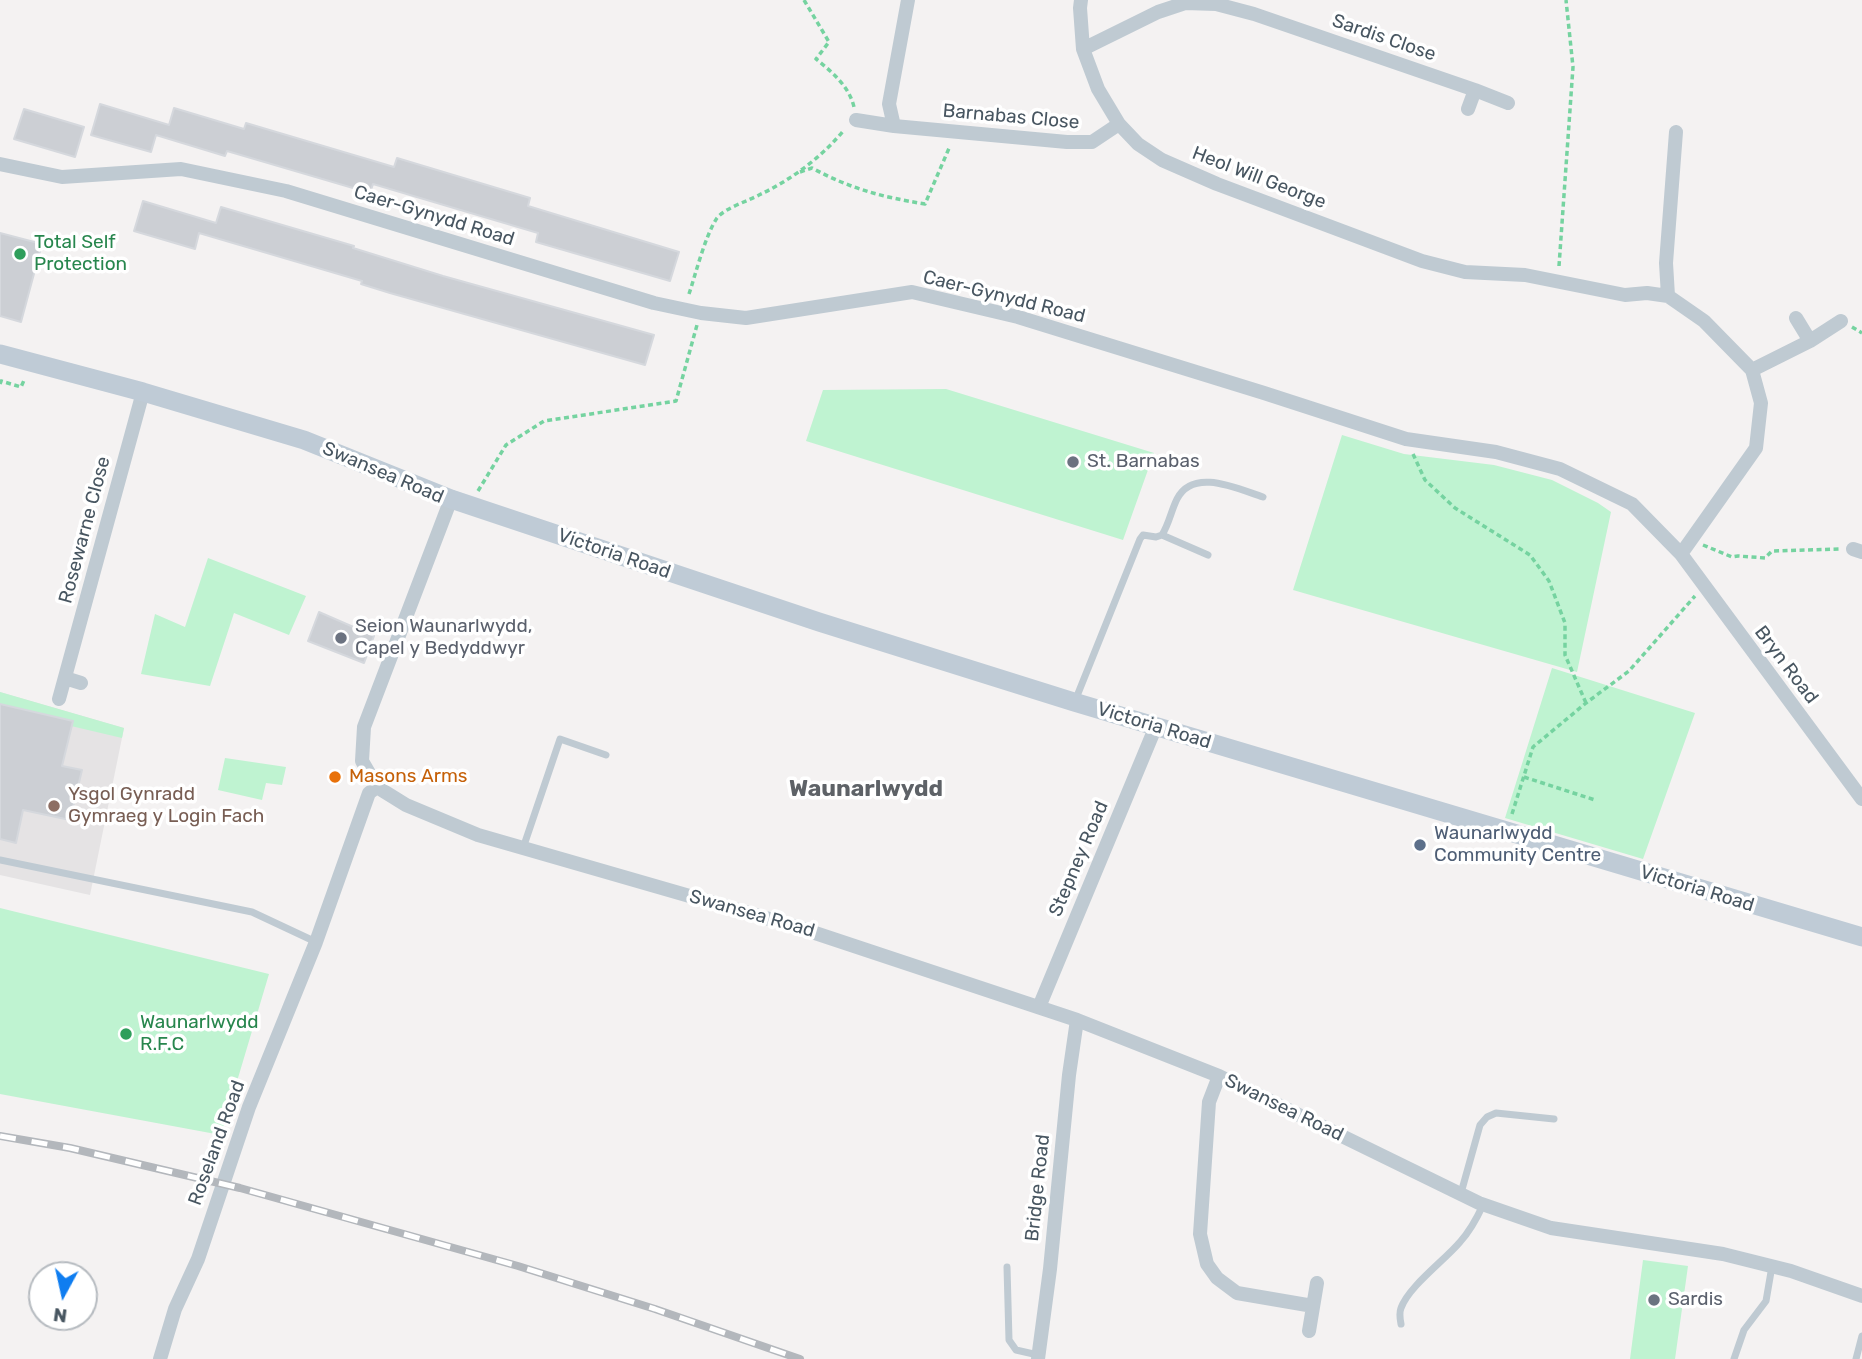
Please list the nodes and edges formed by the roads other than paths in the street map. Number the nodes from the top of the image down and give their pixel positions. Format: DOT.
graph roads {
  1 [pos="908,0"];
  2 [pos="1081,0"];
  3 [pos="1083,49"];
  4 [pos="1475,90"];
  5 [pos="1508,103"];
  6 [pos="1468,109"];
  7 [pos="852,117"];
  8 [pos="1119,124"];
  9 [pos="894,126"];
  10 [pos="1676,132"];
  11 [pos="0,164"];
  12 [pos="1668,296"];
  13 [pos="1796,318"];
  14 [pos="1841,321"];
  15 [pos="1810,341"];
  16 [pos="0,354"];
  17 [pos="1752,370"];
  18 [pos="143,392"];
  19 [pos="1263,497"];
  20 [pos="461,502"];
  21 [pos="1162,536"];
  22 [pos="1681,554"];
  23 [pos="1208,555"];
  24 [pos="65,678"];
  25 [pos="81,683"];
  26 [pos="59,699"];
  27 [pos="1074,702"];
  28 [pos="1156,726"];
  29 [pos="606,755"];
  30 [pos="377,787"];
  31 [pos="1862,799"];
  32 [pos="523,848"];
  33 [pos="0,860"];
  34 [pos="1862,937"];
  35 [pos="316,942"];
  36 [pos="1039,1006"];
  37 [pos="1077,1020"];
  38 [pos="1219,1076"];
  39 [pos="1554,1119"];
  40 [pos="1461,1194"];
  41 [pos="1483,1205"];
  42 [pos="1772,1266"];
  43 [pos="1007,1268"];
  44 [pos="1317,1283"];
  45 [pos="1862,1296"];
  46 [pos="1314,1306"];
  47 [pos="1401,1324"];
  48 [pos="1309,1331"];
  49 [pos="1862,1336"];
  50 [pos="1038,1357"];
  51 [pos="160,1359"];
  52 [pos="1734,1359"];
  53 [pos="1856,1359"];
  1 -- 9 [label="street"];
  2 -- 3 [label="street, Heol Will George"];
  3 -- 4 [label="street, Sardis Close"];
  3 -- 8 [label="street, Heol Will George"];
  4 -- 5 [label="street, Sardis Close"];
  4 -- 6 [label="street"];
  7 -- 9 [label="street, Barnabas Close"];
  8 -- 9 [label="street, Barnabas Close"];
  8 -- 12 [label="street, Heol Will George"];
  10 -- 12 [label="street"];
  11 -- 22 [label="street, Caer-Gynydd Road"];
  12 -- 17 [label="street"];
  13 -- 15 [label="street"];
  14 -- 15 [label="street"];
  15 -- 17 [label="street"];
  16 -- 18 [label="main road, Swansea Road"];
  17 -- 22 [label="street"];
  18 -- 20 [label="main road, Swansea Road"];
  18 -- 24 [label="street, Rosewarne Close"];
  19 -- 21 [label="lane"];
  20 -- 27 [label="main road, Victoria Road"];
  20 -- 30 [label="street, Swansea Road"];
  21 -- 23 [label="lane"];
  21 -- 27 [label="lane"];
  22 -- 31 [label="street, Bryn Road"];
  24 -- 25 [label="street"];
  24 -- 26 [label="street, Rosewarne Close"];
  27 -- 28 [label="main road, Victoria Road"];
  28 -- 34 [label="main road, Victoria Road"];
  28 -- 36 [label="street, Stepney Road"];
  29 -- 32 [label="lane"];
  30 -- 32 [label="street, Swansea Road"];
  30 -- 35 [label="street, Roseland Road"];
  32 -- 36 [label="street, Swansea Road"];
  33 -- 35 [label="lane"];
  35 -- 51 [label="street, Roseland Road"];
  36 -- 37 [label="street, Swansea Road"];
  37 -- 38 [label="street, Swansea Road"];
  37 -- 50 [label="street, Bridge Road"];
  38 -- 40 [label="street, Swansea Road"];
  38 -- 46 [label="street"];
  39 -- 40 [label="lane"];
  40 -- 41 [label="street, Swansea Road"];
  41 -- 42 [label="street, Swansea Road"];
  41 -- 47 [label="lane"];
  42 -- 45 [label="street, Swansea Road"];
  42 -- 52 [label="lane"];
  43 -- 50 [label="lane"];
  44 -- 46 [label="street"];
  46 -- 48 [label="street"];
  49 -- 53 [label="lane"];
}
